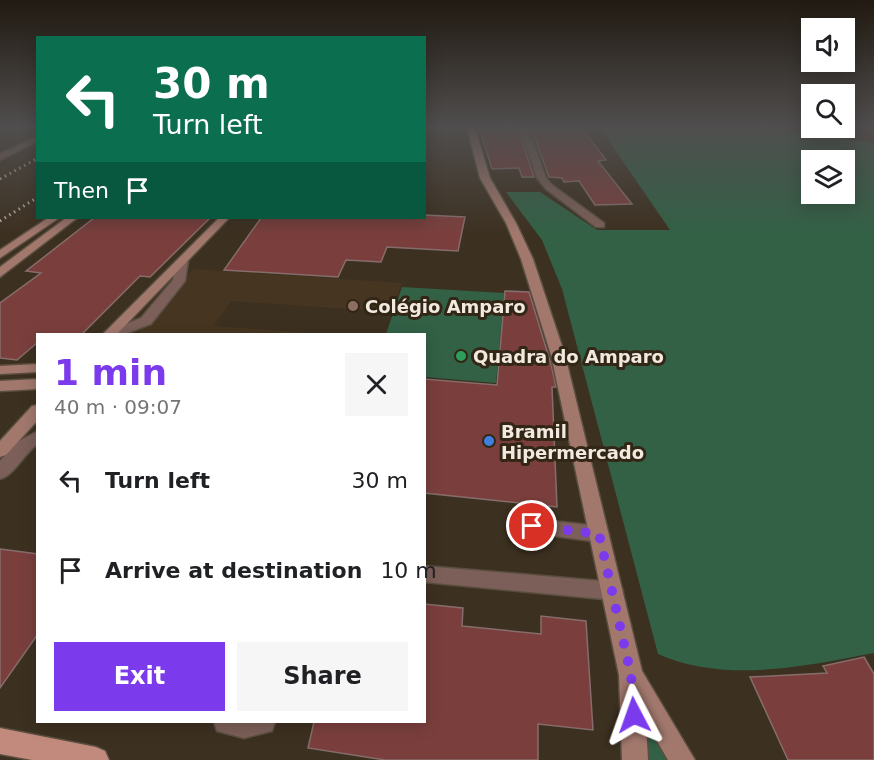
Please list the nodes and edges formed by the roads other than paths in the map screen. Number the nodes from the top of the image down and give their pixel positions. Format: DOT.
graph roads {
  1 [pos="481,163"];
  2 [pos="537,163"];
  3 [pos="71,219"];
  4 [pos="223,219"];
  5 [pos="38,223"];
  6 [pos="600,225"];
  7 [pos="0,244"];
  8 [pos="0,255"];
  9 [pos="0,273"];
  10 [pos="115,333"];
  11 [pos="36,368"];
  12 [pos="0,370"];
  13 [pos="36,384"];
  14 [pos="0,386"];
  15 [pos="36,412"];
  16 [pos="36,437"];
  17 [pos="0,451"];
  18 [pos="0,473"];
  19 [pos="532,526"];
  20 [pos="599,534"];
  21 [pos="426,574"];
  22 [pos="613,591"];
  23 [pos="631,675"];
  24 [pos="228,723"];
  25 [pos="259,723"];
  26 [pos="0,741"];
  27 [pos="96,760"];
  28 [pos="635,760"];
  29 [pos="682,760"];
  1 -- 20 [label="street"];
  2 -- 6 [label="street"];
  3 -- 9 [label="street"];
  4 -- 10 [label="street"];
  5 -- 7 [label="street"];
  5 -- 8 [label="street"];
  11 -- 12 [label="street"];
  13 -- 14 [label="street"];
  15 -- 17 [label="street"];
  16 -- 18 [label="street"];
  19 -- 20 [label="street"];
  20 -- 22 [label="street"];
  21 -- 22 [label="street"];
  22 -- 23 [label="street"];
  23 -- 28 [label="street"];
  23 -- 29 [label="street"];
  24 -- 25 [label="street"];
  26 -- 27 [label="main road"];
}
